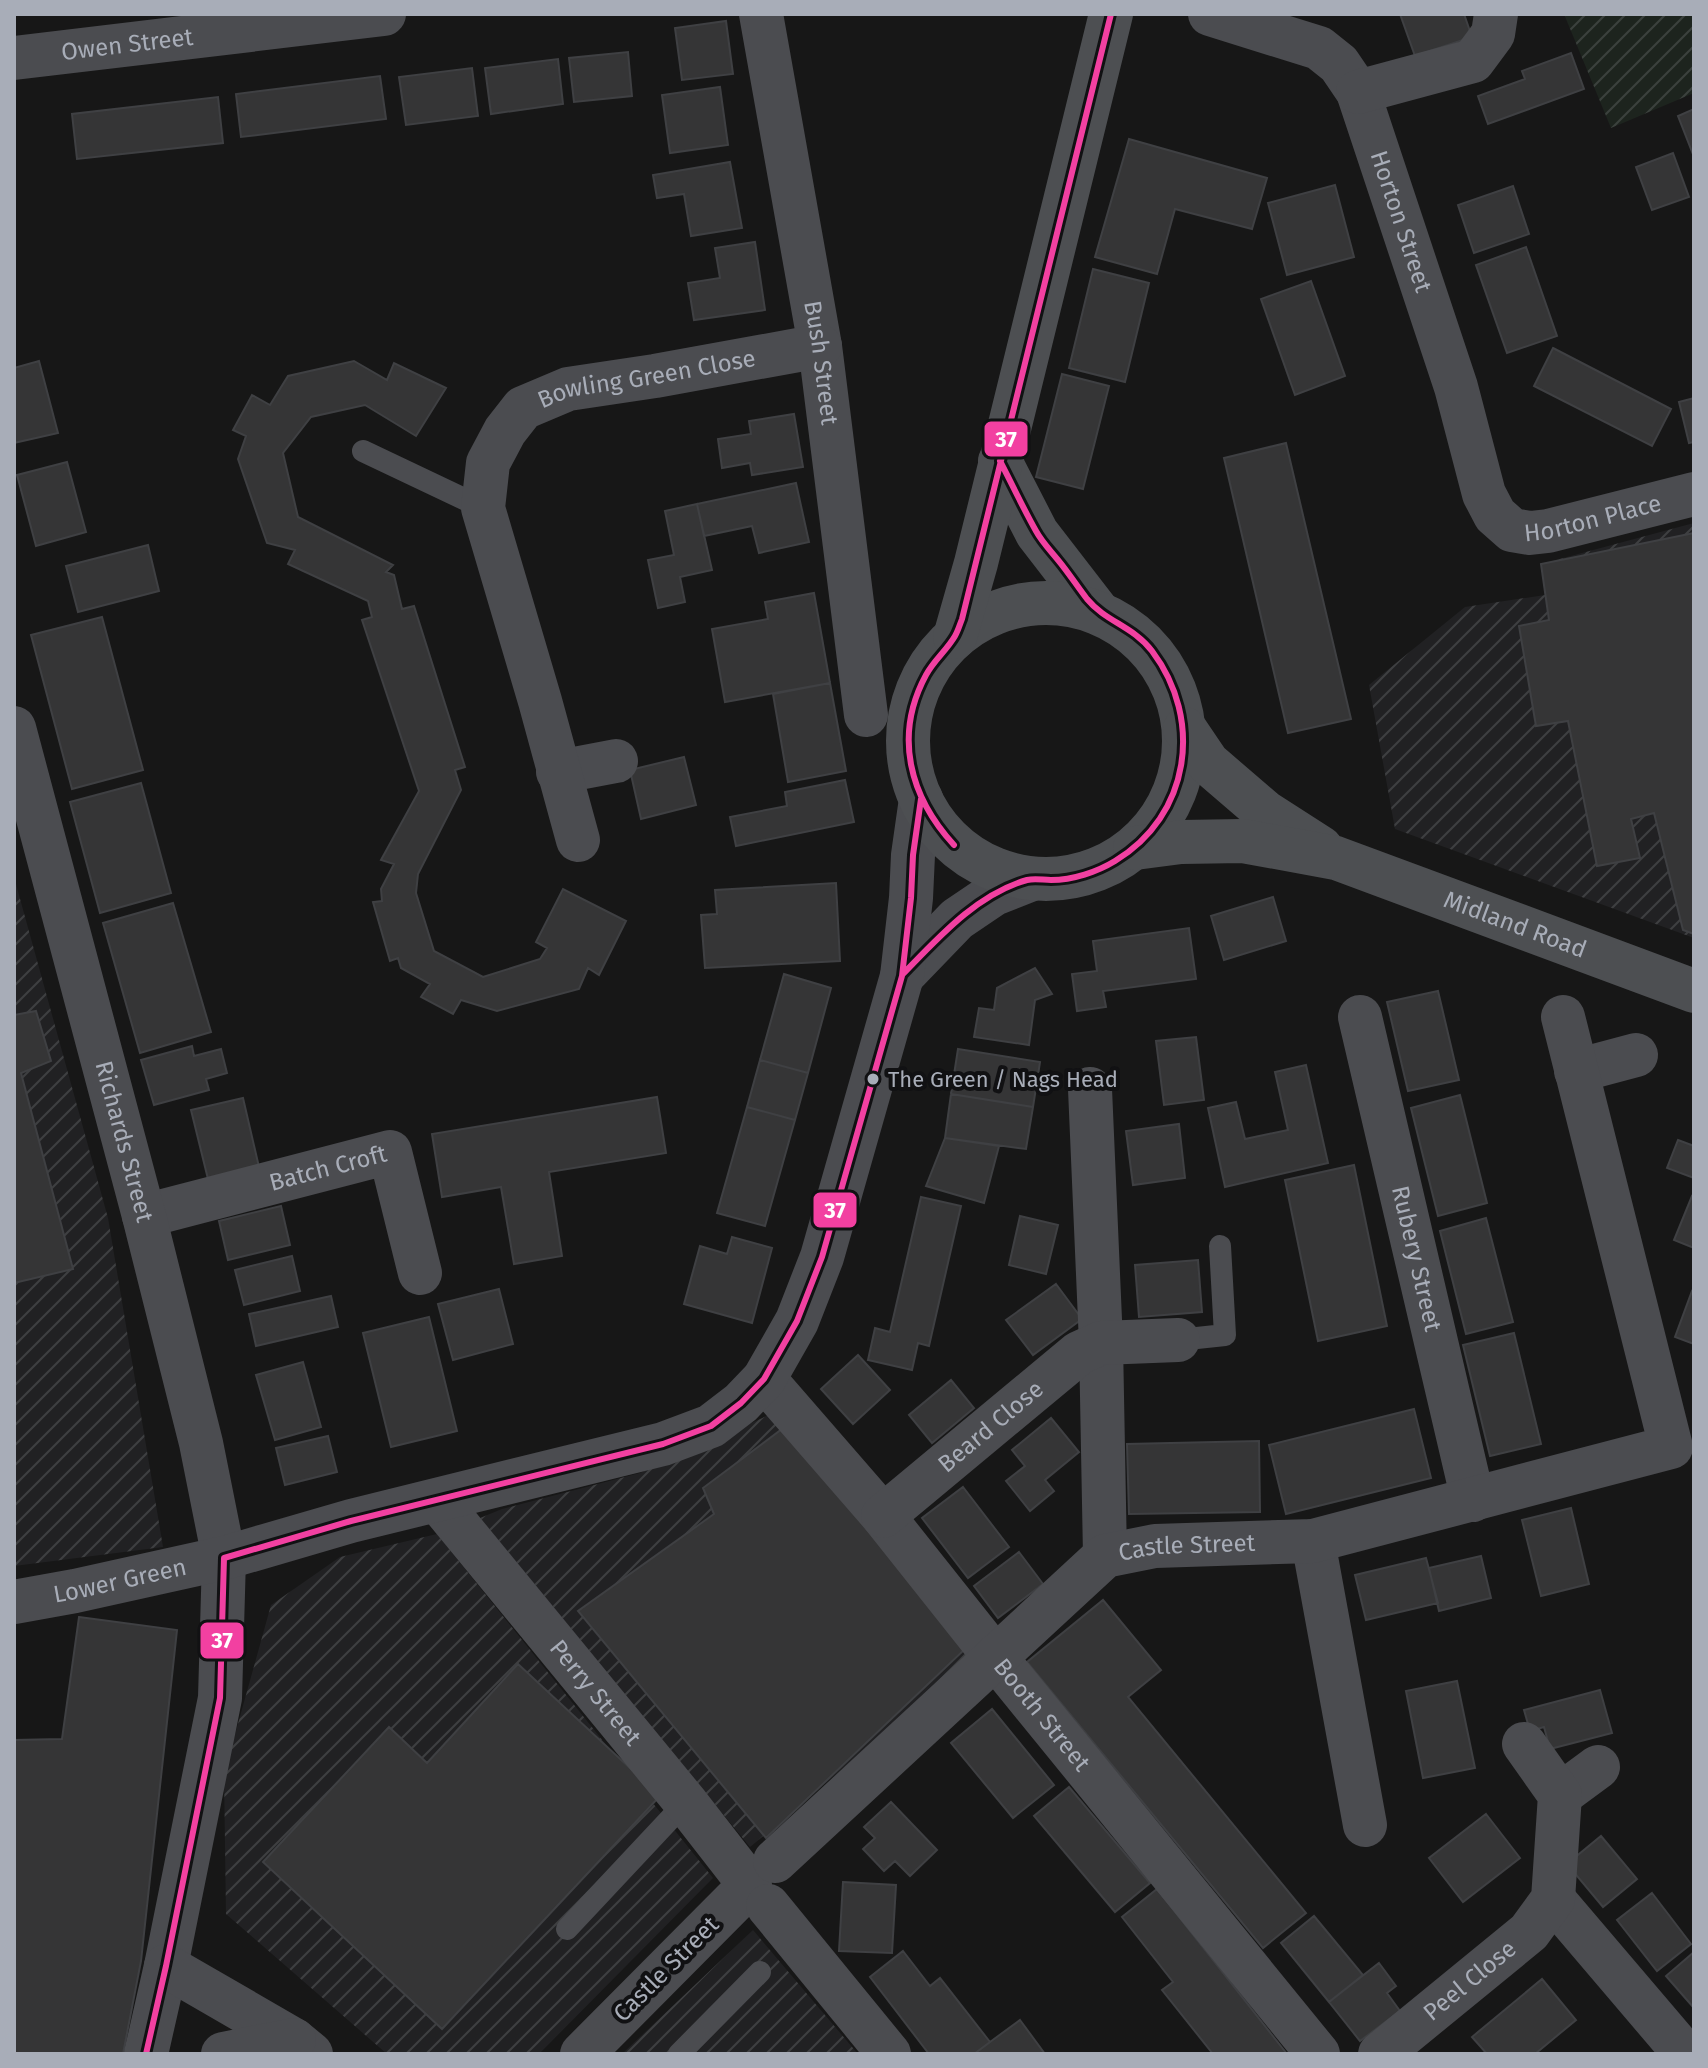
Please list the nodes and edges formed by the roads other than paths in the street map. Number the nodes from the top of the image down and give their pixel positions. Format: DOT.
graph roads {
  1 [pos="384,14"];
  2 [pos="761,14"];
  3 [pos="1111,14"];
  4 [pos="1210,14"];
  5 [pos="1496,14"];
  6 [pos="14,58"];
  7 [pos="1358,92"];
  8 [pos="820,346"];
  9 [pos="363,451"];
  10 [pos="1000,461"];
  11 [pos="1694,494"];
  12 [pos="483,508"];
  13 [pos="1495,515"];
  14 [pos="1098,612"];
  15 [pos="955,637"];
  16 [pos="866,715"];
  17 [pos="14,728"];
  18 [pos="1185,729"];
  19 [pos="616,761"];
  20 [pos="558,772"];
  21 [pos="921,799"];
  22 [pos="578,840"];
  23 [pos="1135,848"];
  24 [pos="1336,858"];
  25 [pos="1032,879"];
  26 [pos="902,976"];
  27 [pos="1694,991"];
  28 [pos="1360,1017"];
  29 [pos="1563,1017"];
  30 [pos="1636,1055"];
  31 [pos="1576,1071"];
  32 [pos="1090,1089"];
  33 [pos="144,1216"];
  34 [pos="1220,1246"];
  35 [pos="420,1273"];
  36 [pos="1178,1340"];
  37 [pos="1101,1343"];
  38 [pos="764,1379"];
  39 [pos="1683,1445"];
  40 [pos="1473,1500"];
  41 [pos="438,1501"];
  42 [pos="883,1516"];
  43 [pos="1313,1541"];
  44 [pos="1105,1556"];
  45 [pos="224,1558"];
  46 [pos="14,1602"];
  47 [pos="995,1657"];
  48 [pos="1524,1744"];
  49 [pos="1598,1767"];
  50 [pos="1560,1795"];
  51 [pos="687,1804"];
  52 [pos="1365,1825"];
  53 [pos="764,1884"];
  54 [pos="1553,1899"];
  55 [pos="567,1929"];
  56 [pos="166,1966"];
  57 [pos="760,1972"];
  58 [pos="302,2047"];
  59 [pos="146,2054"];
  60 [pos="223,2054"];
  61 [pos="582,2054"];
  62 [pos="679,2054"];
  63 [pos="889,2054"];
  64 [pos="1318,2054"];
  65 [pos="1380,2054"];
  66 [pos="1685,2054"];
  1 -- 6 [label="street, Owen Street"];
  2 -- 8 [label="street, Bush Street"];
  3 -- 10 [label="main road"];
  4 -- 7 [label="street, Horton Street"];
  5 -- 7 [label="street"];
  7 -- 13 [label="street, Horton Street"];
  8 -- 12 [label="street, Bowling Green Close"];
  8 -- 16 [label="street, Bush Street"];
  9 -- 12 [label="lane"];
  10 -- 14 [label="main road"];
  10 -- 15 [label="main road"];
  11 -- 13 [label="street, Horton Place"];
  12 -- 20 [label="street, Bowling Green Close"];
  14 -- 15 [label="main road"];
  14 -- 18 [label="main road"];
  15 -- 21 [label="main road"];
  17 -- 33 [label="street, Richards Street"];
  18 -- 23 [label="main road"];
  18 -- 24 [label="main road, Midland Road"];
  19 -- 20 [label="street"];
  20 -- 22 [label="street, Bowling Green Close"];
  21 -- 25 [label="main road"];
  21 -- 26 [label="street, Lower Green"];
  23 -- 24 [label="main road, Midland Road"];
  23 -- 25 [label="main road"];
  24 -- 27 [label="main road, Midland Road"];
  25 -- 26 [label="street"];
  26 -- 38 [label="street, Lower Green"];
  28 -- 40 [label="street, Rubery Street"];
  29 -- 31 [label="street"];
  30 -- 31 [label="street"];
  31 -- 39 [label="street"];
  32 -- 37 [label="street"];
  33 -- 35 [label="street, Batch Croft"];
  33 -- 45 [label="street, Richards Street"];
  34 -- 36 [label="lane"];
  36 -- 37 [label="street"];
  37 -- 42 [label="street, Beard Close"];
  37 -- 44 [label="street"];
  38 -- 41 [label="street, Lower Green"];
  38 -- 42 [label="street, Booth Street"];
  39 -- 40 [label="street, Castle Street"];
  40 -- 43 [label="street, Castle Street"];
  41 -- 45 [label="street, Lower Green"];
  41 -- 51 [label="street, Perry Street"];
  42 -- 47 [label="street, Booth Street"];
  43 -- 44 [label="street, Castle Street"];
  43 -- 52 [label="street"];
  44 -- 47 [label="street, Castle Street"];
  45 -- 46 [label="street, Lower Green"];
  45 -- 56 [label="street, Richards Street"];
  47 -- 53 [label="street, Castle Street"];
  47 -- 64 [label="street, Booth Street"];
  48 -- 50 [label="street"];
  49 -- 50 [label="street"];
  50 -- 54 [label="street"];
  51 -- 53 [label="street, Perry Street"];
  51 -- 55 [label="lane"];
  53 -- 61 [label="street, Castle Street"];
  53 -- 63 [label="street, Perry Street"];
  54 -- 65 [label="street, Peel Close"];
  54 -- 66 [label="street"];
  56 -- 58 [label="street"];
  56 -- 59 [label="street, Richards Street"];
  57 -- 62 [label="lane"];
  58 -- 60 [label="street"];
}
